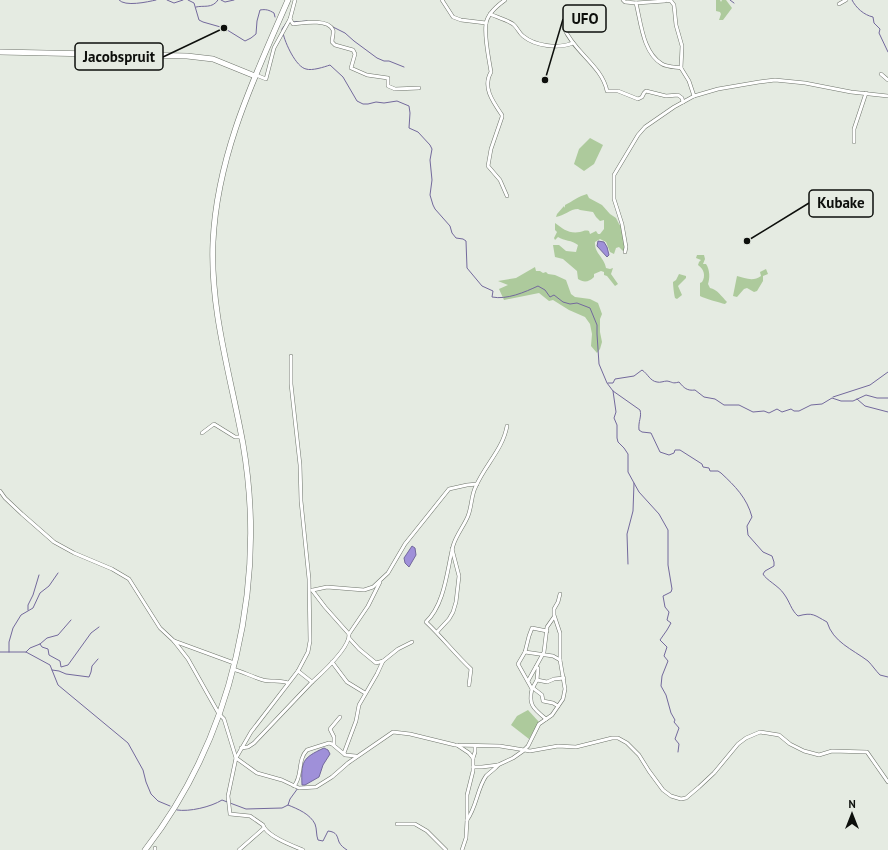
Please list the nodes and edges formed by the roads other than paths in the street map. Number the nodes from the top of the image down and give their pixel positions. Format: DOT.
graph roads {
  1 [pos="288,0"];
  2 [pos="295,0"];
  3 [pos="442,0"];
  4 [pos="506,0"];
  5 [pos="623,0"];
  6 [pos="664,0"];
  7 [pos="846,0"];
  8 [pos="636,3"];
  9 [pos="839,4"];
  10 [pos="490,14"];
  11 [pos="290,19"];
  12 [pos="486,23"];
  13 [pos="564,28"];
  14 [pos="573,43"];
  15 [pos="0,52"];
  16 [pos="681,68"];
  17 [pos="881,74"];
  18 [pos="255,75"];
  19 [pos="888,80"];
  20 [pos="419,88"];
  21 [pos="866,93"];
  22 [pos="694,96"];
  23 [pos="888,96"];
  24 [pos="683,102"];
  25 [pos="854,142"];
  26 [pos="507,196"];
  27 [pos="625,252"];
  28 [pos="291,356"];
  29 [pos="507,426"];
  30 [pos="202,434"];
  31 [pos="241,437"];
  32 [pos="476,484"];
  33 [pos="0,491"];
  34 [pos="452,548"];
  35 [pos="380,581"];
  36 [pos="309,586"];
  37 [pos="313,590"];
  38 [pos="364,590"];
  39 [pos="374,593"];
  40 [pos="560,594"];
  41 [pos="554,617"];
  42 [pos="547,631"];
  43 [pos="437,632"];
  44 [pos="349,636"];
  45 [pos="174,641"];
  46 [pos="412,642"];
  47 [pos="525,652"];
  48 [pos="542,654"];
  49 [pos="560,660"];
  50 [pos="383,661"];
  51 [pos="332,662"];
  52 [pos="234,666"];
  53 [pos="536,668"];
  54 [pos="298,671"];
  55 [pos="564,678"];
  56 [pos="537,680"];
  57 [pos="312,682"];
  58 [pos="528,682"];
  59 [pos="288,683"];
  60 [pos="469,686"];
  61 [pos="533,688"];
  62 [pos="365,693"];
  63 [pos="558,706"];
  64 [pos="219,714"];
  65 [pos="340,717"];
  66 [pos="546,719"];
  67 [pos="334,745"];
  68 [pos="455,745"];
  69 [pos="475,746"];
  70 [pos="241,748"];
  71 [pos="523,751"];
  72 [pos="344,754"];
  73 [pos="357,756"];
  74 [pos="236,758"];
  75 [pos="473,758"];
  76 [pos="498,765"];
  77 [pos="473,767"];
  78 [pos="888,782"];
  79 [pos="294,786"];
  80 [pos="467,820"];
  81 [pos="397,824"];
  82 [pos="264,828"];
  83 [pos="145,850"];
  84 [pos="239,850"];
  85 [pos="303,850"];
  86 [pos="446,850"];
  87 [pos="462,850"];
  1 -- 18 [label="main road"];
  2 -- 11 [label="street"];
  3 -- 12 [label="street"];
  4 -- 10 [label="street"];
  5 -- 8 [label="street"];
  6 -- 8 [label="street"];
  6 -- 16 [label="street"];
  7 -- 9 [label="street"];
  8 -- 16 [label="street"];
  10 -- 12 [label="street"];
  10 -- 14 [label="street"];
  11 -- 18 [label="street"];
  11 -- 20 [label="street"];
  12 -- 26 [label="street"];
  13 -- 14 [label="street"];
  14 -- 24 [label="street"];
  15 -- 18 [label="main road"];
  16 -- 22 [label="street"];
  17 -- 19 [label="street"];
  18 -- 31 [label="main road"];
  21 -- 22 [label="street"];
  21 -- 23 [label="street"];
  21 -- 25 [label="street"];
  22 -- 24 [label="street"];
  24 -- 27 [label="street"];
  28 -- 36 [label="street"];
  29 -- 32 [label="street"];
  30 -- 31 [label="street"];
  31 -- 52 [label="main road"];
  32 -- 34 [label="street"];
  32 -- 35 [label="street"];
  33 -- 45 [label="street"];
  34 -- 43 [label="street"];
  34 -- 43 [label="street"];
  35 -- 38 [label="street"];
  35 -- 39 [label="street"];
  36 -- 37 [label="street"];
  36 -- 54 [label="street"];
  37 -- 38 [label="street"];
  37 -- 44 [label="street"];
  38 -- 39 [label="street"];
  39 -- 44 [label="street"];
  40 -- 41 [label="street"];
  41 -- 42 [label="street"];
  41 -- 49 [label="street"];
  42 -- 47 [label="street"];
  42 -- 48 [label="street"];
  43 -- 60 [label="street"];
  44 -- 50 [label="street"];
  44 -- 51 [label="street"];
  45 -- 52 [label="street"];
  45 -- 64 [label="street"];
  46 -- 50 [label="street"];
  47 -- 48 [label="street"];
  47 -- 58 [label="street"];
  48 -- 49 [label="street"];
  48 -- 53 [label="street"];
  49 -- 55 [label="street"];
  50 -- 62 [label="street"];
  51 -- 57 [label="street"];
  51 -- 62 [label="street"];
  52 -- 59 [label="street"];
  52 -- 64 [label="main road"];
  53 -- 56 [label="street"];
  53 -- 58 [label="street"];
  54 -- 57 [label="street"];
  54 -- 59 [label="street"];
  55 -- 56 [label="street"];
  55 -- 63 [label="street"];
  56 -- 61 [label="street"];
  57 -- 70 [label="street"];
  58 -- 61 [label="street"];
  59 -- 70 [label="street"];
  61 -- 63 [label="street"];
  61 -- 66 [label="street"];
  62 -- 72 [label="street"];
  63 -- 66 [label="street"];
  64 -- 74 [label="street"];
  64 -- 83 [label="main road"];
  65 -- 67 [label="street"];
  66 -- 71 [label="street"];
  67 -- 72 [label="street"];
  67 -- 79 [label="street"];
  68 -- 69 [label="street"];
  68 -- 73 [label="street"];
  68 -- 75 [label="street"];
  69 -- 71 [label="street"];
  69 -- 75 [label="street"];
  70 -- 74 [label="street"];
  71 -- 76 [label="street"];
  71 -- 78 [label="street"];
  72 -- 73 [label="street"];
  73 -- 79 [label="street"];
  74 -- 79 [label="street"];
  74 -- 82 [label="street"];
  75 -- 77 [label="street"];
  76 -- 77 [label="street"];
  76 -- 80 [label="street"];
  77 -- 80 [label="street"];
  80 -- 87 [label="street"];
  81 -- 86 [label="street"];
  82 -- 84 [label="street"];
  82 -- 85 [label="street"];
}
